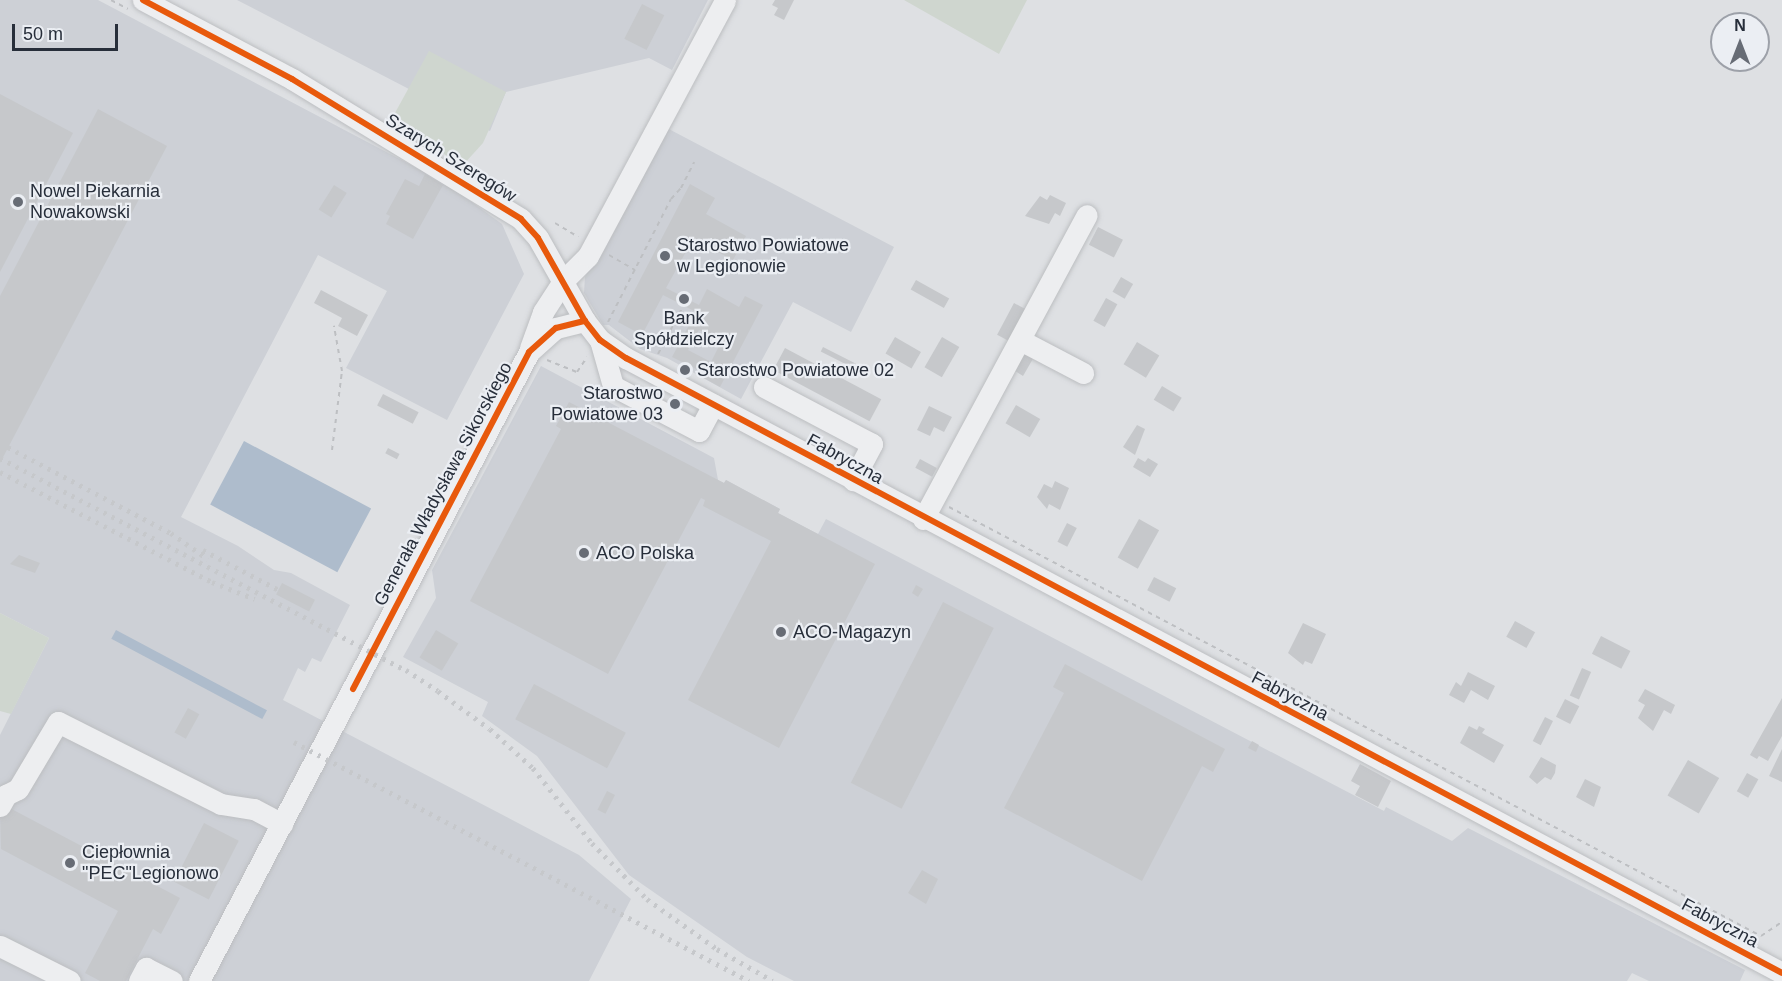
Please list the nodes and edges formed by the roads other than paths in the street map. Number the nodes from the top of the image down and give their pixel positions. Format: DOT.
graph roads {
  1 [pos="143,0"];
  2 [pos="725,0"];
  3 [pos="1087,215"];
  4 [pos="563,281"];
  5 [pos="543,312"];
  6 [pos="585,321"];
  7 [pos="560,327"];
  8 [pos="601,340"];
  9 [pos="1022,340"];
  10 [pos="534,356"];
  11 [pos="1083,373"];
  12 [pos="764,387"];
  13 [pos="713,405"];
  14 [pos="789,446"];
  15 [pos="853,480"];
  16 [pos="923,519"];
  17 [pos="0,806"];
  18 [pos="282,824"];
  19 [pos="0,946"];
  20 [pos="1779,972"];
  21 [pos="70,981"];
  22 [pos="139,981"];
  23 [pos="172,981"];
  24 [pos="199,981"];
  1 -- 4 [label="street, Szarych Szeregów"];
  2 -- 4 [label="street, Generała Władysława Sikorskiego"];
  3 -- 9 [label="street"];
  4 -- 5 [label="street, Generała Władysława Sikorskiego"];
  4 -- 6 [label="street, Szarych Szeregów"];
  5 -- 7 [label="street"];
  5 -- 10 [label="street, Generała Władysława Sikorskiego"];
  6 -- 7 [label="street, Generała Władysława Sikorskiego"];
  6 -- 8 [label="street, Szarych Szeregów"];
  7 -- 10 [label="street, Generała Władysława Sikorskiego"];
  8 -- 13 [label="street, Szarych Szeregów"];
  8 -- 13 [label="street"];
  9 -- 11 [label="street"];
  9 -- 16 [label="street"];
  10 -- 18 [label="street, Generała Władysława Sikorskiego"];
  12 -- 15 [label="street"];
  13 -- 14 [label="street, Szarych Szeregów"];
  14 -- 15 [label="street, Fabryczna"];
  15 -- 16 [label="street, Fabryczna"];
  16 -- 20 [label="street, Fabryczna"];
  17 -- 18 [label="street"];
  18 -- 24 [label="street, Generała Władysława Sikorskiego"];
  19 -- 21 [label="street"];
  22 -- 23 [label="street"];
}
